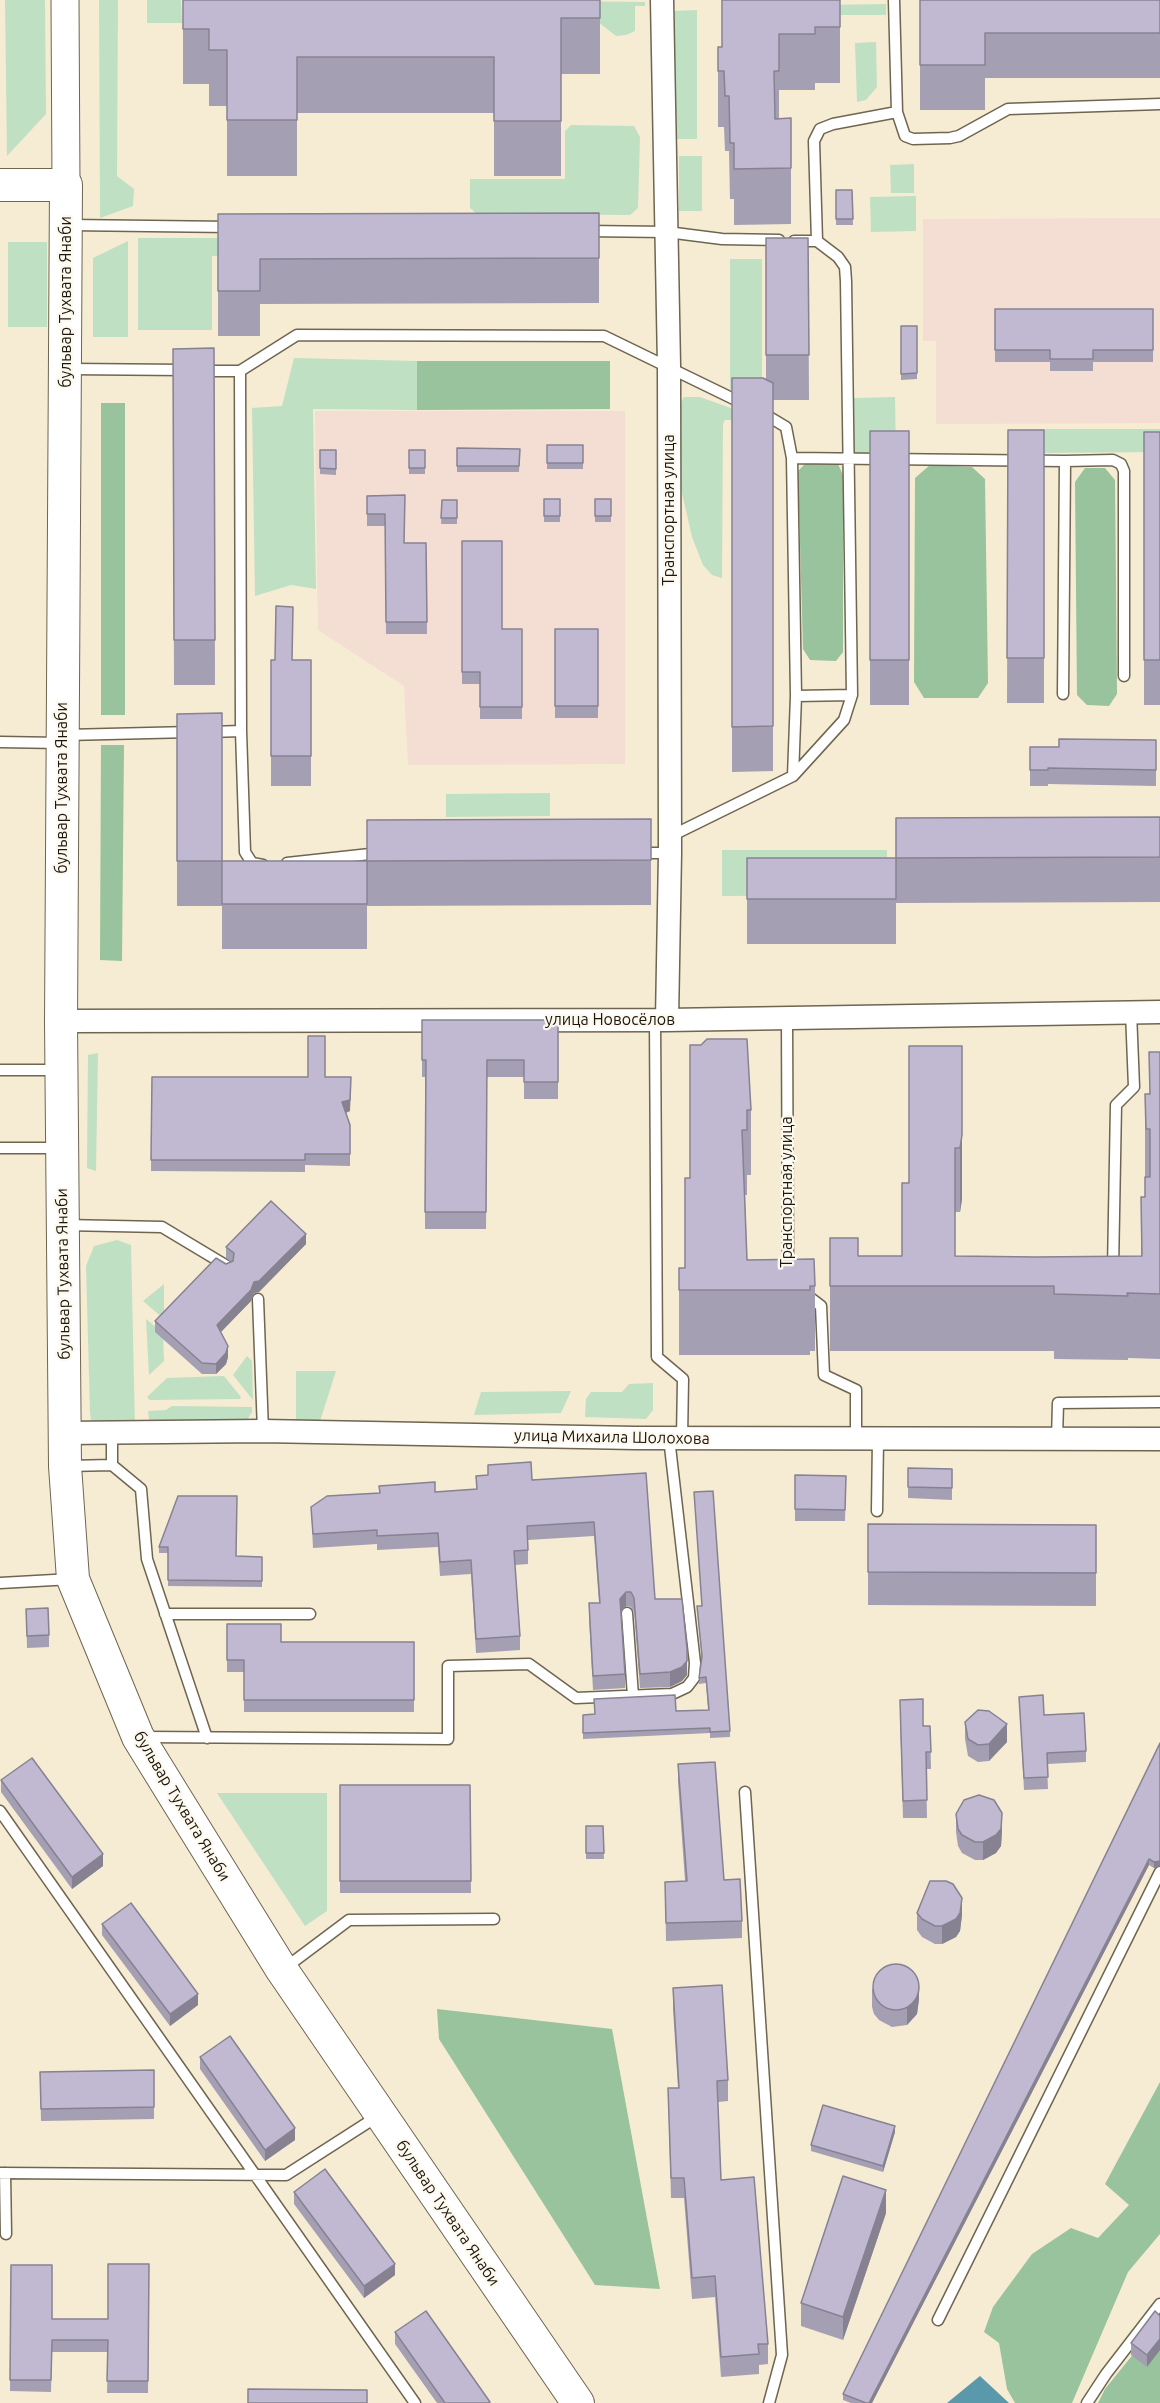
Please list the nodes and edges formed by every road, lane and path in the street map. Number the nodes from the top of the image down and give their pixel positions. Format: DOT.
graph roads {
  1 [pos="65,0"];
  2 [pos="662,0"];
  3 [pos="894,0"];
  4 [pos="1160,104"];
  5 [pos="897,112"];
  6 [pos="0,185"];
  7 [pos="66,185"];
  8 [pos="66,225"];
  9 [pos="239,227"];
  10 [pos="571,230"];
  11 [pos="668,232"];
  12 [pos="817,241"];
  13 [pos="669,365"];
  14 [pos="66,369"];
  15 [pos="240,371"];
  16 [pos="792,458"];
  17 [pos="850,458"];
  18 [pos="1065,460"];
  19 [pos="1124,676"];
  20 [pos="1063,694"];
  21 [pos="852,695"];
  22 [pos="796,696"];
  23 [pos="241,731"];
  24 [pos="63,739"];
  25 [pos="0,742"];
  26 [pos="793,776"];
  27 [pos="670,844"];
  28 [pos="388,853"];
  29 [pos="623,853"];
  30 [pos="1131,1012"];
  31 [pos="1160,1012"];
  32 [pos="787,1018"];
  33 [pos="661,1020"];
  34 [pos="61,1021"];
  35 [pos="0,1070"];
  36 [pos="61,1070"];
  37 [pos="0,1148"];
  38 [pos="62,1148"];
  39 [pos="63,1225"];
  40 [pos="227,1267"];
  41 [pos="1113,1285"];
  42 [pos="258,1299"];
  43 [pos="1160,1402"];
  44 [pos="263,1431"];
  45 [pos="65,1433"];
  46 [pos="112,1433"];
  47 [pos="675,1438"];
  48 [pos="867,1438"];
  49 [pos="1057,1439"];
  50 [pos="1160,1439"];
  51 [pos="65,1466"];
  52 [pos="112,1466"];
  53 [pos="877,1511"];
  54 [pos="73,1579"];
  55 [pos="0,1583"];
  56 [pos="627,1613"];
  57 [pos="165,1614"];
  58 [pos="310,1614"];
  59 [pos="633,1696"];
  60 [pos="138,1737"];
  61 [pos="207,1738"];
  62 [pos="745,1792"];
  63 [pos="0,1811"];
  64 [pos="1160,1872"];
  65 [pos="494,1919"];
  66 [pos="282,1970"];
  67 [pos="381,2114"];
  68 [pos="2,2173"];
  69 [pos="255,2175"];
  70 [pos="6,2234"];
  71 [pos="1160,2304"];
  72 [pos="938,2320"];
  73 [pos="415,2403"];
  74 [pos="578,2403"];
  75 [pos="769,2403"];
  76 [pos="1087,2403"];
  1 -- 7 [label="street, бульвар Тухвата Янаби"];
  2 -- 11 [label="street, Транспортная улица"];
  3 -- 5 [label="lane"];
  4 -- 5 [label="lane"];
  5 -- 12 [label="lane"];
  6 -- 7 [label="main road"];
  7 -- 8 [label="main road, бульвар Тухвата Янаби"];
  8 -- 9 [label="lane"];
  8 -- 14 [label="main road, бульвар Тухвата Янаби"];
  10 -- 11 [label="lane"];
  11 -- 12 [label="lane"];
  11 -- 13 [label="street, Транспортная улица"];
  12 -- 17 [label="lane"];
  13 -- 15 [label="lane"];
  13 -- 16 [label="lane"];
  13 -- 27 [label="street, Транспортная улица"];
  14 -- 15 [label="lane"];
  14 -- 24 [label="main road, бульвар Тухвата Янаби"];
  15 -- 23 [label="lane"];
  16 -- 17 [label="lane"];
  16 -- 22 [label="lane"];
  17 -- 18 [label="lane"];
  17 -- 21 [label="lane"];
  18 -- 19 [label="lane"];
  18 -- 20 [label="lane"];
  21 -- 22 [label="lane"];
  21 -- 26 [label="lane"];
  22 -- 26 [label="lane"];
  23 -- 24 [label="lane"];
  23 -- 28 [label="lane"];
  24 -- 25 [label="lane"];
  24 -- 34 [label="main road, бульвар Тухвата Янаби"];
  26 -- 27 [label="lane"];
  27 -- 29 [label="lane"];
  27 -- 33 [label="street, Транспортная улица"];
  30 -- 31 [label="street, улица Новосёлов"];
  30 -- 32 [label="street, улица Новосёлов"];
  30 -- 41 [label="lane"];
  32 -- 33 [label="street, улица Новосёлов"];
  32 -- 48 [label="lane, Транспортная улица"];
  33 -- 34 [label="street, улица Новосёлов"];
  33 -- 47 [label="lane"];
  34 -- 36 [label="main road, бульвар Тухвата Янаби"];
  35 -- 36 [label="lane"];
  36 -- 38 [label="main road, бульвар Тухвата Янаби"];
  37 -- 38 [label="lane"];
  38 -- 39 [label="main road, бульвар Тухвата Янаби"];
  39 -- 40 [label="lane"];
  39 -- 45 [label="main road, бульвар Тухвата Янаби"];
  42 -- 44 [label="lane"];
  43 -- 49 [label="lane"];
  44 -- 46 [label="street, улица Михаила Шолохова"];
  44 -- 47 [label="street, улица Михаила Шолохова"];
  45 -- 46 [label="street, улица Михаила Шолохова"];
  45 -- 51 [label="main road, бульвар Тухвата Янаби"];
  46 -- 52 [label="lane"];
  47 -- 48 [label="street, улица Михаила Шолохова"];
  47 -- 59 [label="lane"];
  48 -- 49 [label="street, улица Михаила Шолохова"];
  48 -- 53 [label="lane"];
  49 -- 50 [label="street, улица Михаила Шолохова"];
  51 -- 52 [label="lane"];
  51 -- 54 [label="main road, бульвар Тухвата Янаби"];
  52 -- 57 [label="lane"];
  54 -- 55 [label="lane"];
  54 -- 60 [label="main road, бульвар Тухвата Янаби"];
  56 -- 59 [label="lane"];
  57 -- 58 [label="lane"];
  57 -- 61 [label="lane"];
  59 -- 61 [label="lane"];
  60 -- 61 [label="lane"];
  60 -- 66 [label="main road, бульвар Тухвата Янаби"];
  62 -- 75 [label="lane"];
  63 -- 69 [label="lane"];
  64 -- 72 [label="lane"];
  65 -- 66 [label="lane"];
  66 -- 67 [label="main road, бульвар Тухвата Янаби"];
  67 -- 69 [label="lane"];
  67 -- 74 [label="main road, бульвар Тухвата Янаби"];
  68 -- 69 [label="lane"];
  68 -- 70 [label="lane"];
  69 -- 73 [label="lane"];
  71 -- 76 [label="lane"];
}
